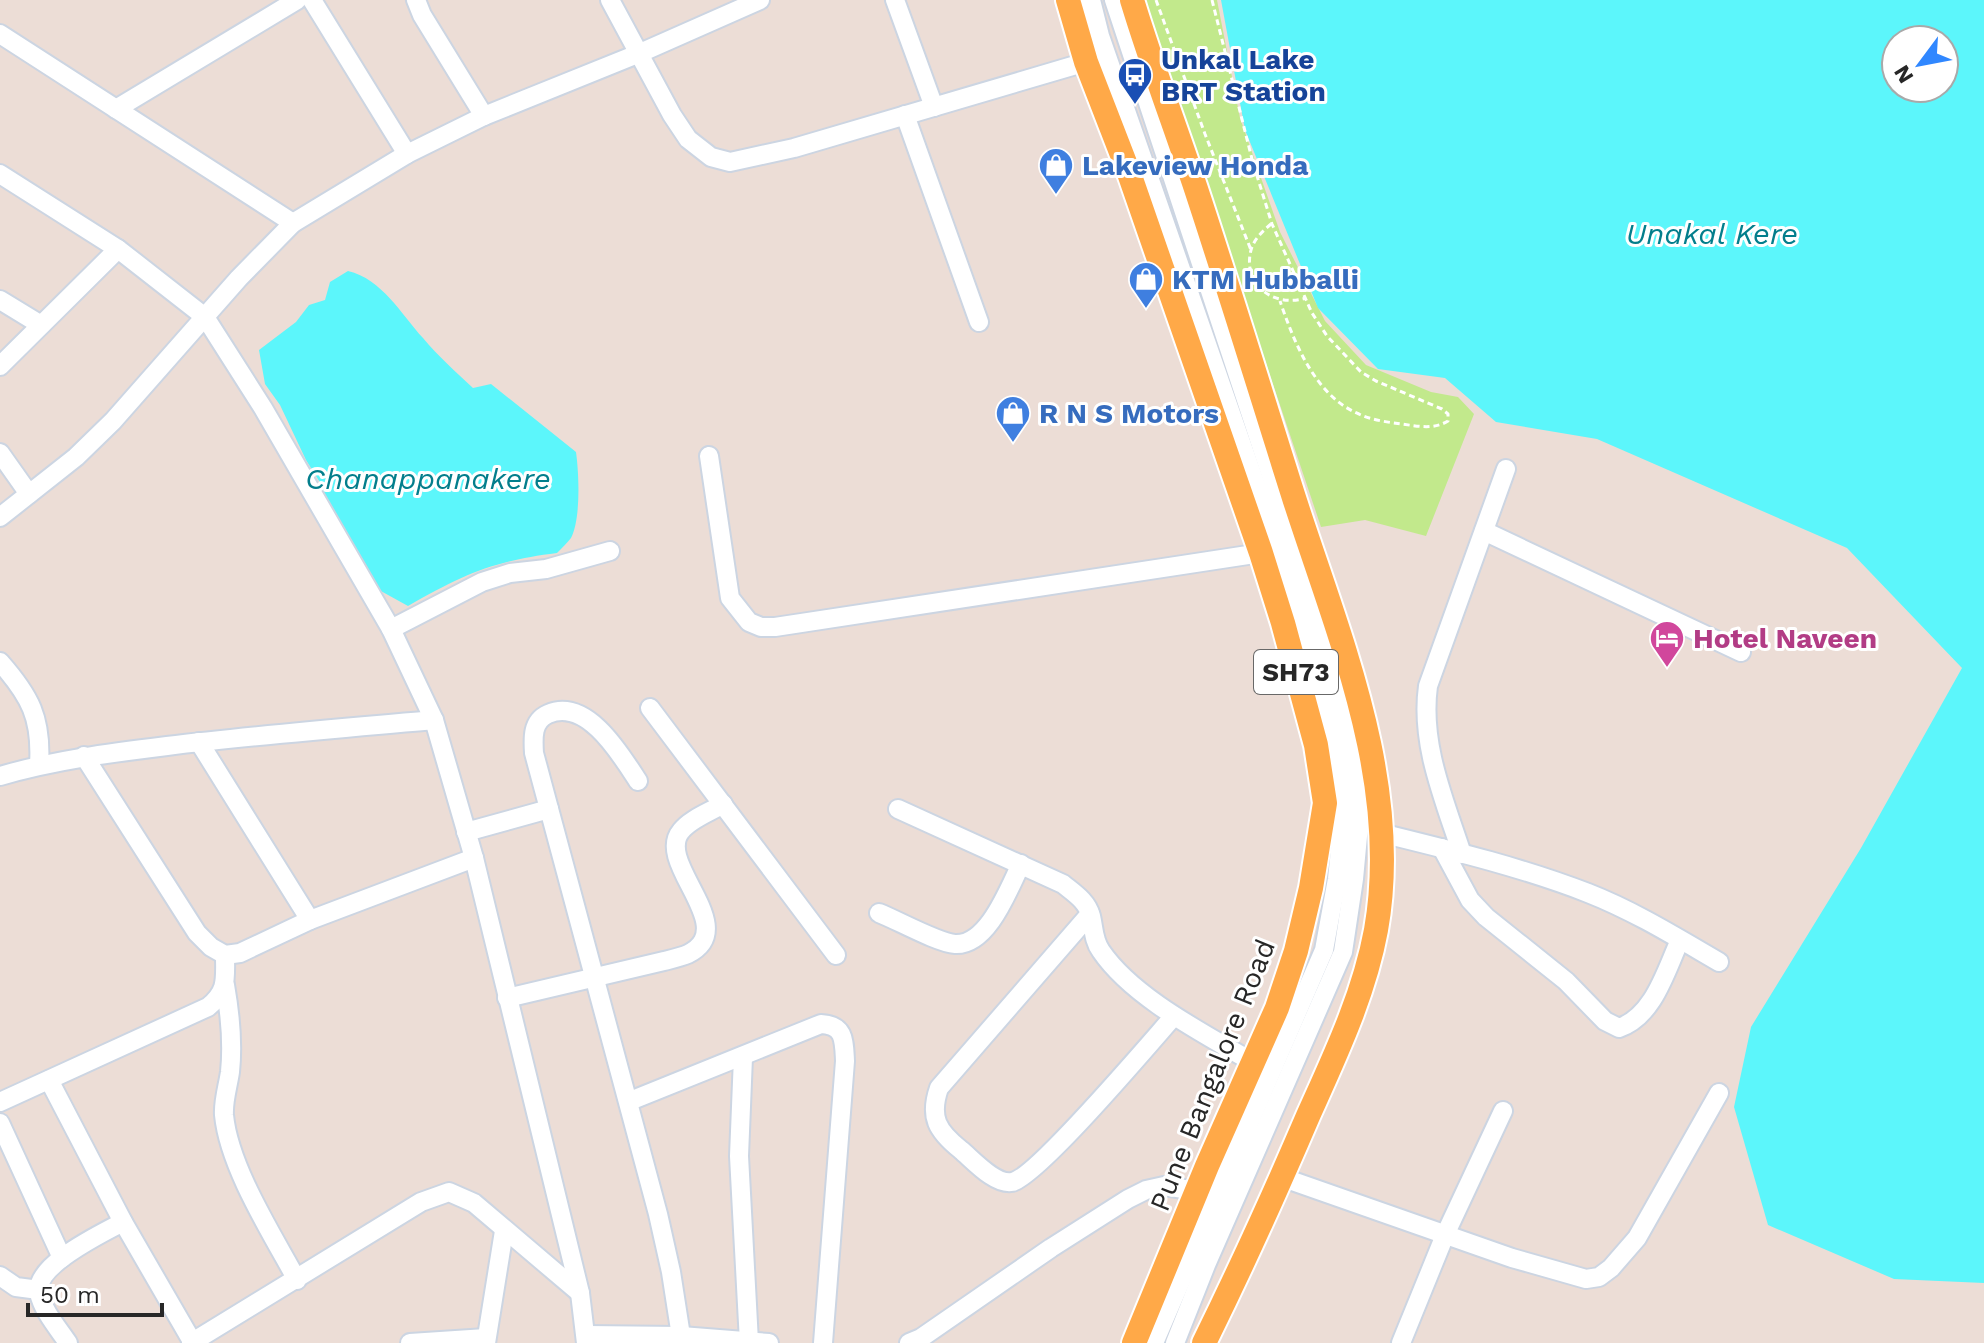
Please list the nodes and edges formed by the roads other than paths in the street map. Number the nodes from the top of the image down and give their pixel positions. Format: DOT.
graph roads {
  1 [pos="312,0"];
  2 [pos="416,0"];
  3 [pos="610,0"];
  4 [pos="760,0"];
  5 [pos="895,0"];
  6 [pos="1068,0"];
  7 [pos="1091,0"];
  8 [pos="1114,0"];
  9 [pos="1132,0"];
  10 [pos="281,3"];
  11 [pos="0,34"];
  12 [pos="640,53"];
  13 [pos="1086,62"];
  14 [pos="934,107"];
  15 [pos="116,109"];
  16 [pos="905,115"];
  17 [pos="484,116"];
  18 [pos="407,154"];
  19 [pos="0,174"];
  20 [pos="293,223"];
  21 [pos="118,249"];
  22 [pos="0,300"];
  23 [pos="205,317"];
  24 [pos="979,322"];
  25 [pos="41,325"];
  26 [pos="0,366"];
  27 [pos="0,453"];
  28 [pos="709,456"];
  29 [pos="1506,469"];
  30 [pos="29,494"];
  31 [pos="0,517"];
  32 [pos="1484,531"];
  33 [pos="610,551"];
  34 [pos="1261,553"];
  35 [pos="391,629"];
  36 [pos="1741,652"];
  37 [pos="0,662"];
  38 [pos="650,708"];
  39 [pos="434,720"];
  40 [pos="199,742"];
  41 [pos="84,756"];
  42 [pos="39,765"];
  43 [pos="0,776"];
  44 [pos="638,781"];
  45 [pos="723,804"];
  46 [pos="549,809"];
  47 [pos="898,809"];
  48 [pos="466,832"];
  49 [pos="1381,833"];
  50 [pos="1442,848"];
  51 [pos="1462,854"];
  52 [pos="474,858"];
  53 [pos="1021,864"];
  54 [pos="879,913"];
  55 [pos="1090,914"];
  56 [pos="310,920"];
  57 [pos="1680,940"];
  58 [pos="225,955"];
  59 [pos="836,955"];
  60 [pos="1719,962"];
  61 [pos="594,977"];
  62 [pos="225,985"];
  63 [pos="507,998"];
  64 [pos="1174,1016"];
  65 [pos="743,1057"];
  66 [pos="1254,1063"];
  67 [pos="49,1080"];
  68 [pos="1719,1093"];
  69 [pos="630,1101"];
  70 [pos="0,1102"];
  71 [pos="1503,1111"];
  72 [pos="0,1123"];
  73 [pos="1281,1177"];
  74 [pos="1197,1191"];
  75 [pos="123,1222"];
  76 [pos="504,1231"];
  77 [pos="1445,1235"];
  78 [pos="62,1258"];
  79 [pos="0,1276"];
  80 [pos="297,1280"];
  81 [pos="39,1290"];
  82 [pos="580,1293"];
  83 [pos="681,1336"];
  84 [pos="586,1339"];
  85 [pos="486,1340"];
  86 [pos="749,1342"];
  87 [pos="68,1343"];
  88 [pos="192,1343"];
  89 [pos="410,1343"];
  90 [pos="769,1343"];
  91 [pos="823,1343"];
  92 [pos="909,1343"];
  93 [pos="1134,1343"];
  94 [pos="1154,1343"];
  95 [pos="1175,1343"];
  96 [pos="1204,1343"];
  97 [pos="1401,1343"];
  1 -- 18 [label="street"];
  2 -- 17 [label="street"];
  3 -- 12 [label="street"];
  4 -- 12 [label="street"];
  5 -- 14 [label="street"];
  6 -- 13 [label="main road, Pune Bangalore Road / SH73"];
  7 -- 94 [label="street"];
  8 -- 95 [label="street"];
  9 -- 49 [label="main road, SH73"];
  10 -- 15 [label="street"];
  11 -- 15 [label="street"];
  12 -- 16 [label="street"];
  12 -- 17 [label="street"];
  13 -- 14 [label="street"];
  13 -- 34 [label="main road, Pune Bangalore Road / SH73"];
  14 -- 16 [label="street"];
  15 -- 20 [label="street"];
  16 -- 24 [label="street"];
  17 -- 18 [label="street"];
  18 -- 20 [label="street"];
  19 -- 21 [label="street"];
  20 -- 23 [label="street"];
  21 -- 23 [label="street"];
  21 -- 25 [label="street"];
  22 -- 25 [label="street"];
  23 -- 30 [label="street"];
  23 -- 35 [label="street"];
  25 -- 26 [label="street"];
  27 -- 30 [label="street"];
  28 -- 34 [label="street"];
  29 -- 32 [label="street"];
  30 -- 31 [label="street"];
  32 -- 36 [label="street"];
  32 -- 51 [label="street"];
  33 -- 35 [label="street"];
  34 -- 66 [label="main road, Pune Bangalore Road / SH73"];
  35 -- 39 [label="street"];
  37 -- 42 [label="street"];
  38 -- 45 [label="street"];
  39 -- 40 [label="street"];
  39 -- 48 [label="street"];
  40 -- 41 [label="street"];
  40 -- 56 [label="street"];
  41 -- 42 [label="street"];
  41 -- 58 [label="street"];
  42 -- 43 [label="street"];
  44 -- 46 [label="street"];
  45 -- 59 [label="street"];
  45 -- 61 [label="street"];
  46 -- 48 [label="street"];
  46 -- 61 [label="street"];
  47 -- 53 [label="street"];
  48 -- 52 [label="street"];
  49 -- 50 [label="street"];
  49 -- 73 [label="main road, SH73"];
  50 -- 51 [label="street"];
  50 -- 57 [label="street"];
  51 -- 57 [label="street"];
  52 -- 56 [label="street"];
  52 -- 63 [label="street"];
  53 -- 54 [label="street"];
  53 -- 55 [label="street"];
  55 -- 64 [label="street"];
  55 -- 64 [label="street"];
  56 -- 58 [label="street"];
  57 -- 60 [label="street"];
  58 -- 62 [label="street"];
  61 -- 63 [label="street"];
  61 -- 69 [label="street"];
  62 -- 67 [label="street"];
  62 -- 80 [label="street"];
  63 -- 82 [label="street"];
  64 -- 66 [label="street"];
  65 -- 69 [label="street"];
  65 -- 86 [label="street"];
  65 -- 91 [label="street"];
  66 -- 74 [label="main road, Pune Bangalore Road / SH73"];
  67 -- 70 [label="street"];
  67 -- 75 [label="street"];
  68 -- 77 [label="street"];
  69 -- 83 [label="street"];
  71 -- 77 [label="street"];
  72 -- 78 [label="street"];
  73 -- 77 [label="street"];
  73 -- 96 [label="main road, SH73"];
  74 -- 92 [label="street"];
  74 -- 93 [label="main road, Pune Bangalore Road / SH73"];
  75 -- 78 [label="street"];
  75 -- 88 [label="street"];
  76 -- 80 [label="street"];
  76 -- 82 [label="street"];
  76 -- 85 [label="street"];
  77 -- 97 [label="street"];
  78 -- 81 [label="street"];
  79 -- 81 [label="street"];
  80 -- 88 [label="street"];
  81 -- 87 [label="street"];
  82 -- 84 [label="street"];
  83 -- 84 [label="street"];
  83 -- 86 [label="street"];
  85 -- 89 [label="street"];
  86 -- 90 [label="street"];
}
